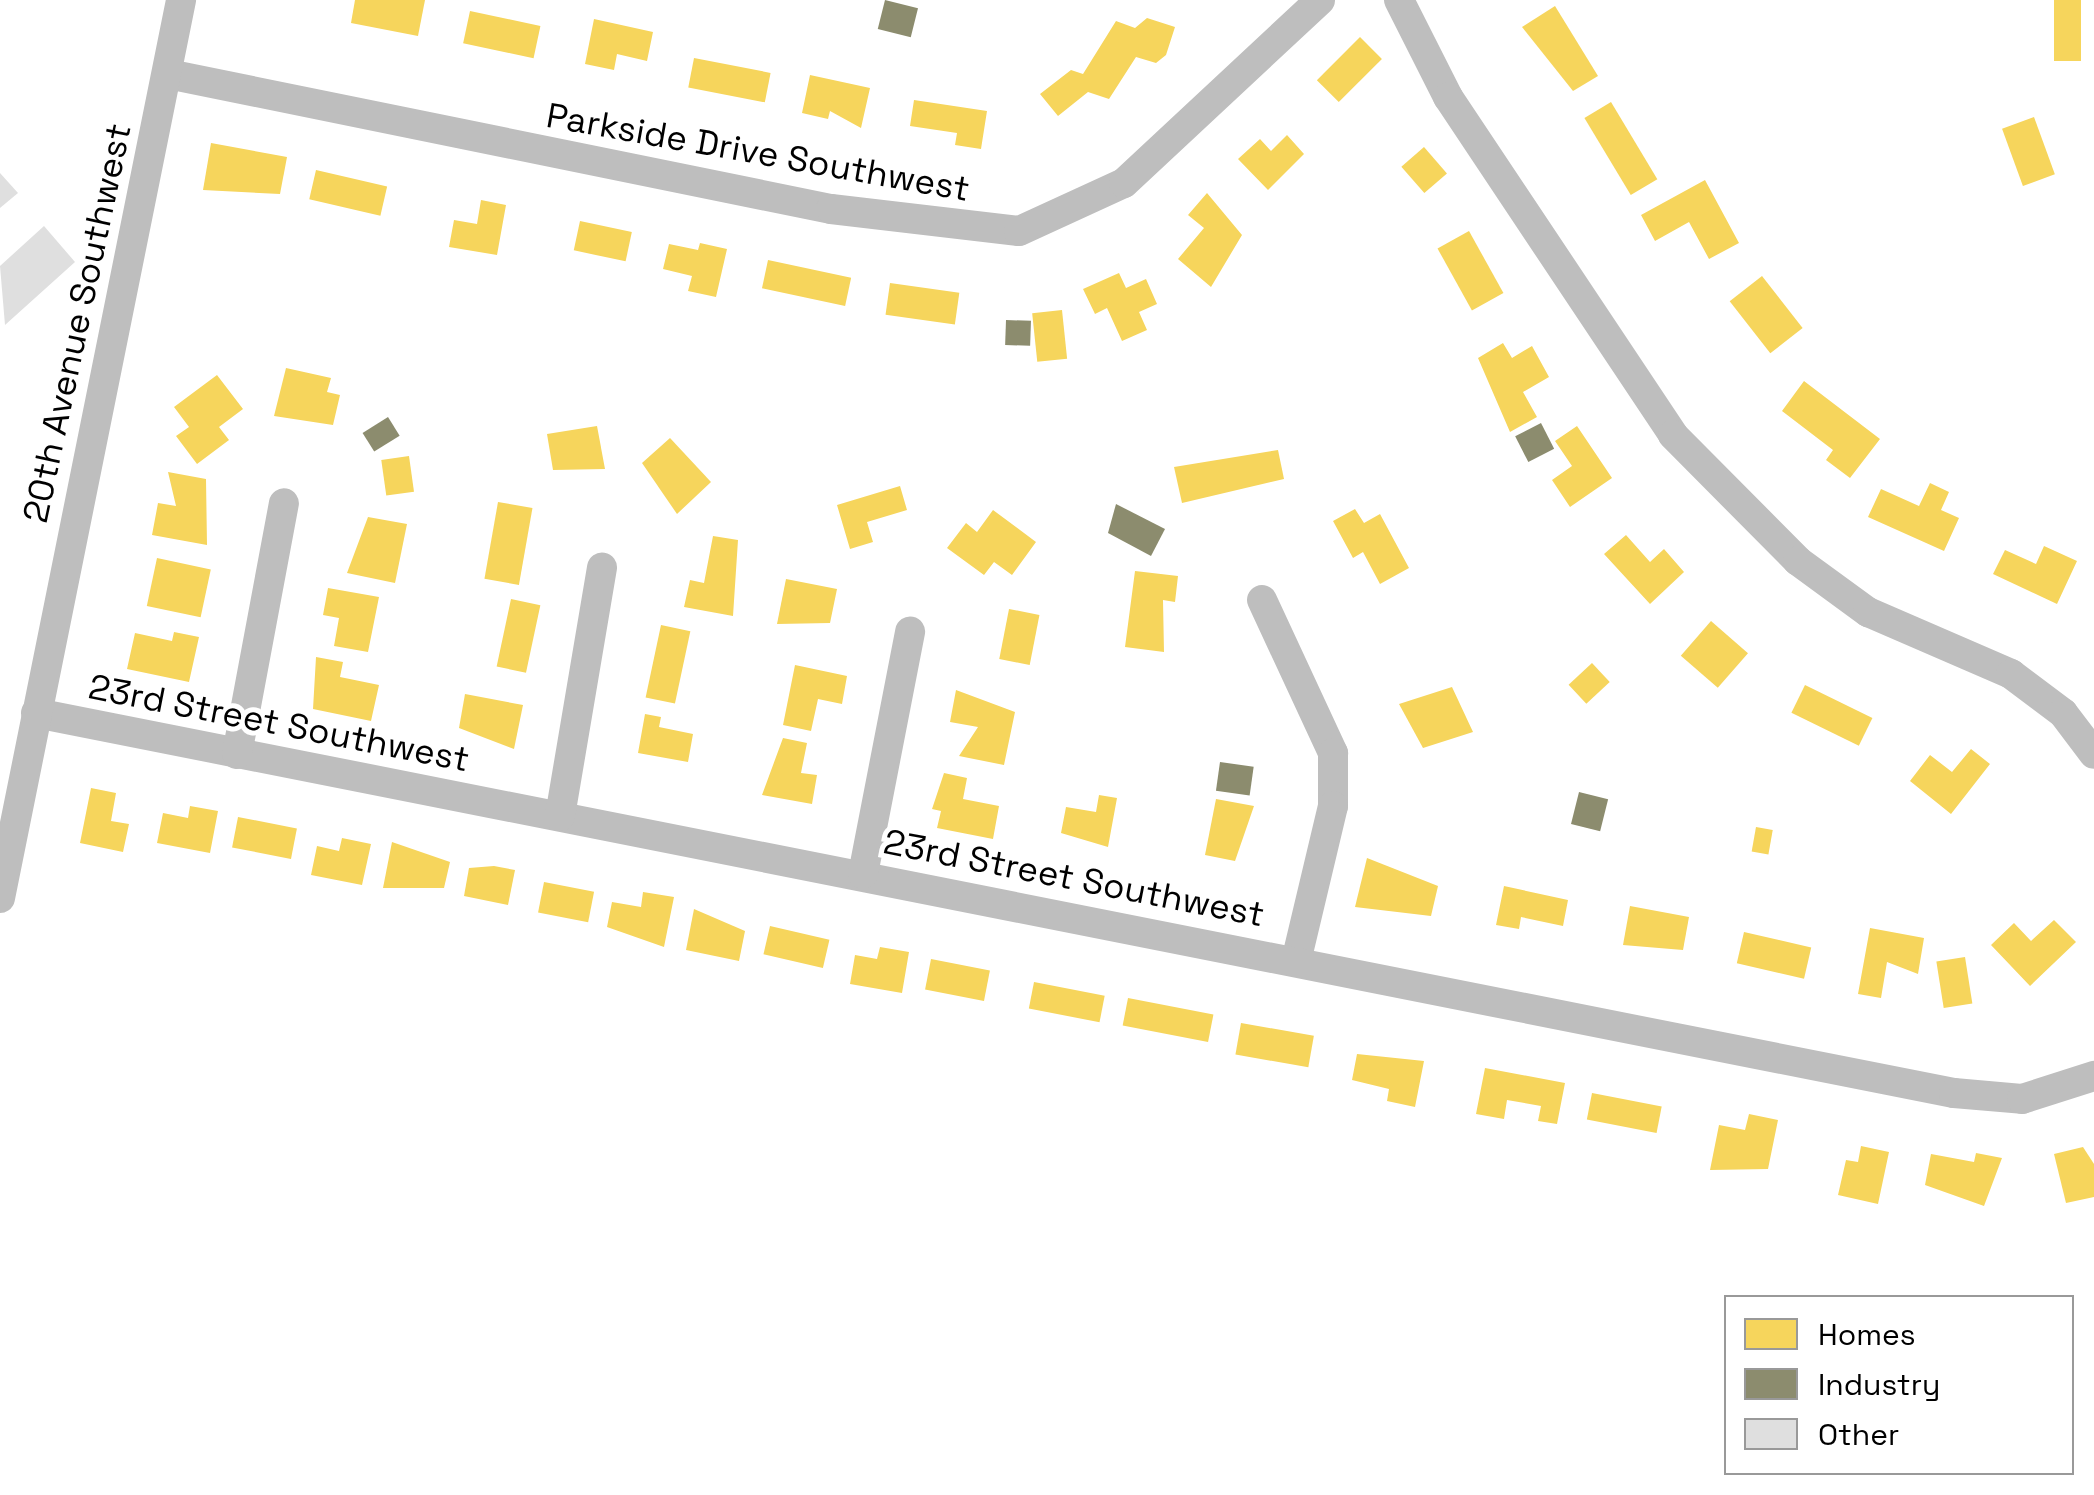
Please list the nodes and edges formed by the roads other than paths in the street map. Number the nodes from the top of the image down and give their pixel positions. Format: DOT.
graph roads {
  1 [pos="181,0"];
  2 [pos="1320,0"];
  3 [pos="1400,0"];
  4 [pos="168,74"];
  5 [pos="284,503"];
  6 [pos="602,568"];
  7 [pos="1262,600"];
  8 [pos="910,632"];
  9 [pos="36,714"];
  10 [pos="238,754"];
  11 [pos="2094,754"];
  12 [pos="560,816"];
  13 [pos="863,874"];
  14 [pos="0,898"];
  15 [pos="1296,961"];
  16 [pos="2094,1076"];
  1 -- 4 [label="street, 20th Avenue Southwest"];
  2 -- 4 [label="street, Parkside Drive Southwest"];
  3 -- 11 [label="street"];
  4 -- 9 [label="street, 20th Avenue Southwest"];
  5 -- 10 [label="street"];
  6 -- 12 [label="street"];
  7 -- 15 [label="street"];
  8 -- 13 [label="street"];
  9 -- 10 [label="street, 23rd Street Southwest"];
  9 -- 14 [label="street, 20th Avenue Southwest"];
  10 -- 12 [label="street, 23rd Street Southwest"];
  12 -- 13 [label="street, 23rd Street Southwest"];
  13 -- 15 [label="street, 23rd Street Southwest"];
  15 -- 16 [label="street, 23rd Street Southwest"];
}
